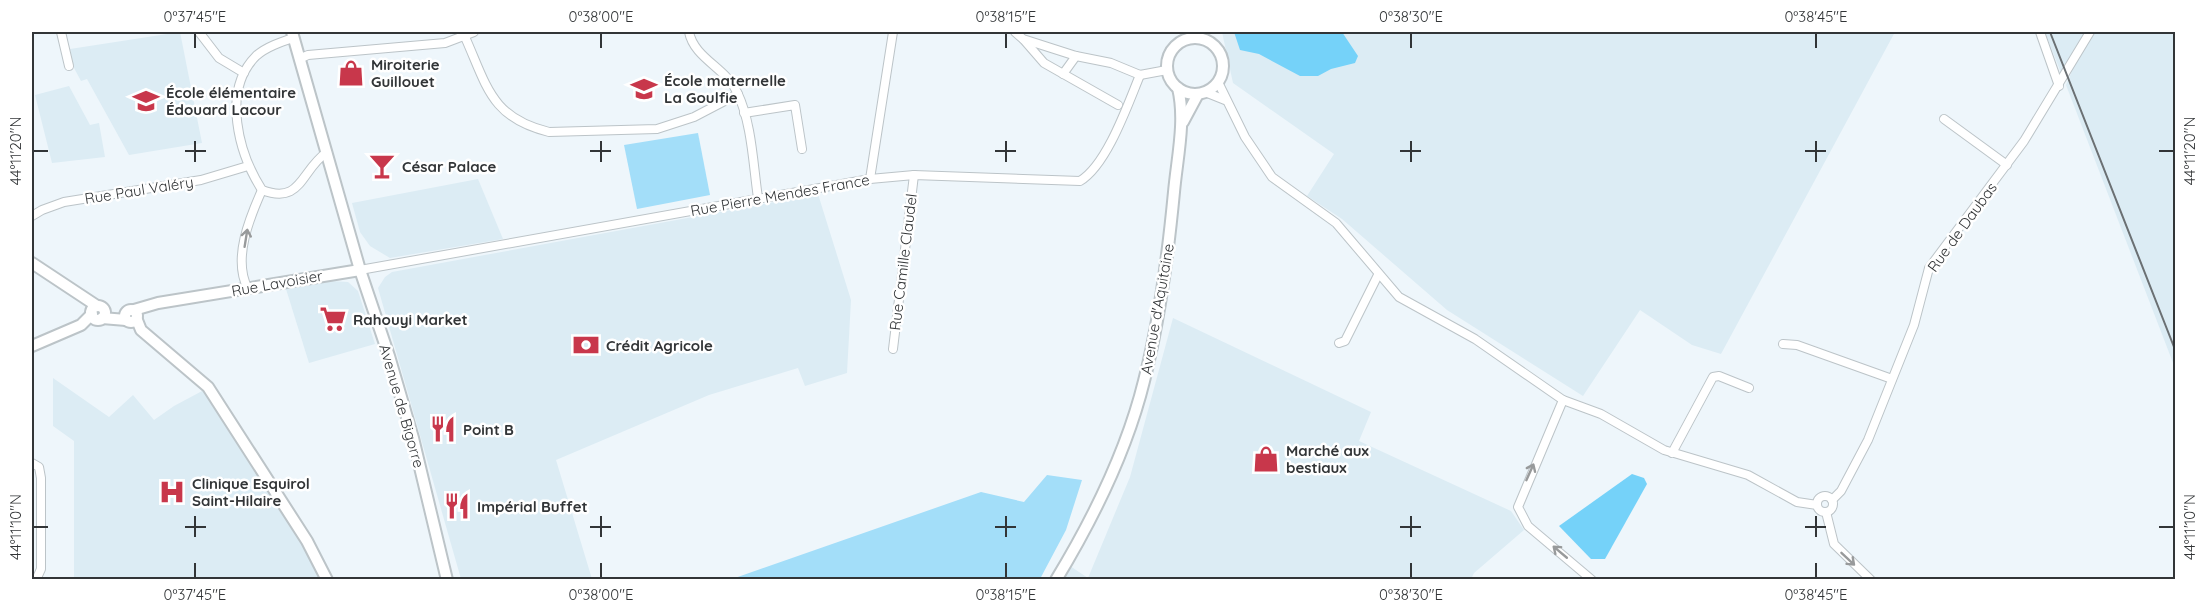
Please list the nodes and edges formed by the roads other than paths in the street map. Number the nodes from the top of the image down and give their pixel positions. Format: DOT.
graph roads {
  1 [pos="61,32"];
  2 [pos="199,32"];
  3 [pos="474,32"];
  4 [pos="689,32"];
  5 [pos="893,32"];
  6 [pos="1015,32"];
  7 [pos="1211,32"];
  8 [pos="2040,32"];
  9 [pos="2090,32"];
  10 [pos="292,35"];
  11 [pos="1197,35"];
  12 [pos="465,37"];
  13 [pos="1023,39"];
  14 [pos="1215,47"];
  15 [pos="1076,56"];
  16 [pos="299,59"];
  17 [pos="69,66"];
  18 [pos="1167,70"];
  19 [pos="244,73"];
  20 [pos="1063,74"];
  21 [pos="1140,75"];
  22 [pos="1218,82"];
  23 [pos="2059,86"];
  24 [pos="1178,88"];
  25 [pos="1202,93"];
  26 [pos="738,94"];
  27 [pos="1226,100"];
  28 [pos="1118,105"];
  29 [pos="744,113"];
  30 [pos="1944,119"];
  31 [pos="1181,127"];
  32 [pos="802,149"];
  33 [pos="327,152"];
  34 [pos="2007,165"];
  35 [pos="248,166"];
  36 [pos="914,175"];
  37 [pos="870,179"];
  38 [pos="262,190"];
  39 [pos="758,198"];
  40 [pos="32,216"];
  41 [pos="32,262"];
  42 [pos="360,270"];
  43 [pos="1378,275"];
  44 [pos="248,289"];
  45 [pos="97,313"];
  46 [pos="131,316"];
  47 [pos="1339,343"];
  48 [pos="1783,344"];
  49 [pos="32,346"];
  50 [pos="892,349"];
  51 [pos="1892,379"];
  52 [pos="1749,388"];
  53 [pos="1563,400"];
  54 [pos="1672,453"];
  55 [pos="32,463"];
  56 [pos="1832,500"];
  57 [pos="1817,505"];
  58 [pos="1826,512"];
  59 [pos="440,544"];
  60 [pos="36,579"];
  61 [pos="327,579"];
  62 [pos="447,579"];
  63 [pos="455,579"];
  64 [pos="1056,579"];
  65 [pos="1592,579"];
  66 [pos="1870,579"];
  1 -- 17 [label="street"];
  2 -- 19 [label="street"];
  3 -- 12 [label="street"];
  4 -- 26 [label="street"];
  5 -- 37 [label="street"];
  6 -- 13 [label="street"];
  7 -- 14 [label="street"];
  8 -- 23 [label="street"];
  9 -- 23 [label="street, Rue de Daubas"];
  10 -- 16 [label="street, Avenue de Bigorre"];
  10 -- 19 [label="street"];
  11 -- 14 [label="street"];
  11 -- 18 [label="street"];
  12 -- 16 [label="street"];
  12 -- 26 [label="street"];
  13 -- 15 [label="street"];
  13 -- 20 [label="street"];
  14 -- 22 [label="street"];
  15 -- 20 [label="street"];
  15 -- 21 [label="street"];
  16 -- 33 [label="street, Avenue de Bigorre"];
  18 -- 21 [label="street"];
  18 -- 24 [label="street"];
  19 -- 35 [label="street"];
  20 -- 28 [label="street"];
  21 -- 36 [label="street, Rue Pierre Mendes France"];
  22 -- 25 [label="street"];
  22 -- 27 [label="street"];
  23 -- 34 [label="street, Rue de Daubas"];
  24 -- 25 [label="street"];
  24 -- 31 [label="street, Avenue d'Aquitaine"];
  25 -- 27 [label="street"];
  25 -- 31 [label="street, Avenue d'Aquitaine"];
  26 -- 29 [label="street"];
  27 -- 43 [label="street"];
  29 -- 32 [label="street"];
  29 -- 39 [label="street"];
  30 -- 34 [label="street"];
  31 -- 64 [label="street, Avenue d'Aquitaine"];
  33 -- 38 [label="street"];
  33 -- 42 [label="street, Avenue de Bigorre"];
  34 -- 51 [label="street, Rue de Daubas"];
  35 -- 38 [label="street"];
  35 -- 40 [label="street, Rue Paul Valéry"];
  36 -- 37 [label="street, Rue Pierre Mendes France"];
  36 -- 50 [label="street, Rue Camille Claudel"];
  37 -- 39 [label="street, Rue Pierre Mendes France"];
  44 -- 38 [label="street, one-way"];
  39 -- 42 [label="street, Rue Pierre Mendes France"];
  41 -- 45 [label="street"];
  42 -- 44 [label="street, Rue Lavoisier"];
  42 -- 59 [label="street, Avenue de Bigorre"];
  43 -- 47 [label="street"];
  43 -- 53 [label="street"];
  44 -- 46 [label="street, Rue Lavoisier"];
  45 -- 46 [label="street, Rue Lavoisier"];
  45 -- 49 [label="street"];
  46 -- 61 [label="street"];
  48 -- 51 [label="street"];
  51 -- 56 [label="street, Rue de Daubas"];
  52 -- 54 [label="street"];
  53 -- 54 [label="street"];
  65 -- 53 [label="street, one-way"];
  54 -- 57 [label="street"];
  55 -- 60 [label="street"];
  56 -- 57 [label="street"];
  56 -- 58 [label="street"];
  57 -- 58 [label="street"];
  58 -- 66 [label="street, one-way"];
  59 -- 62 [label="street, Avenue de Bigorre"];
  59 -- 63 [label="street, Avenue de Bigorre"];
}
